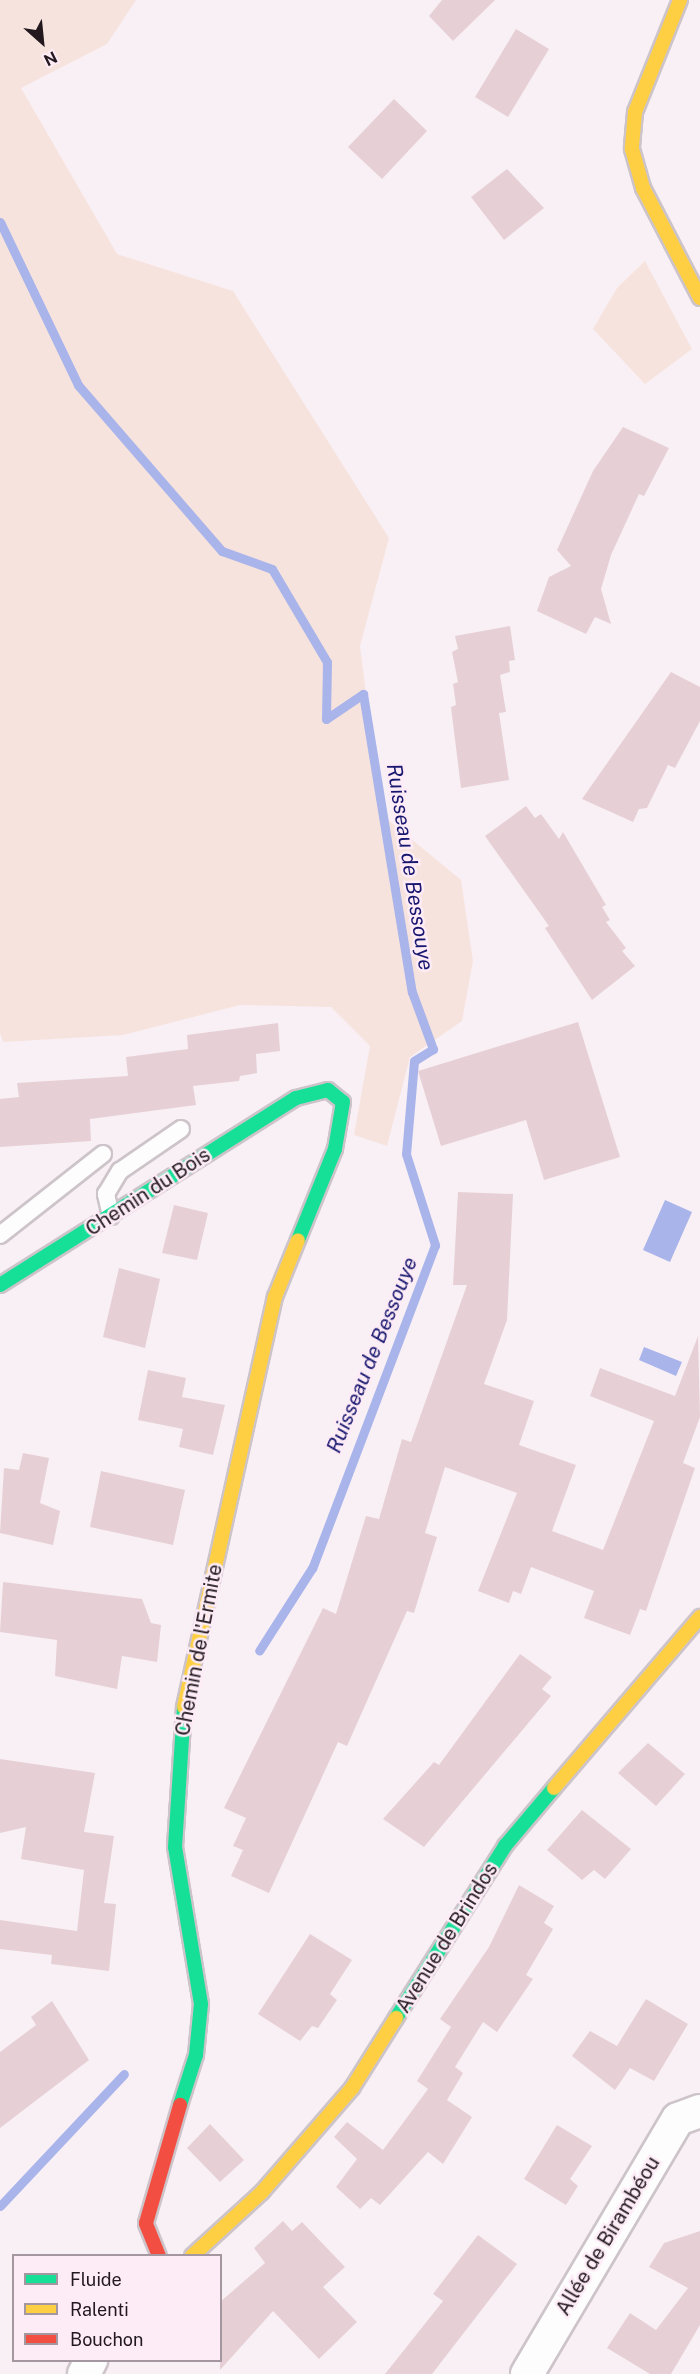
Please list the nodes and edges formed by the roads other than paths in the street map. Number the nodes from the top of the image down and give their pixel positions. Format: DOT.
graph roads {
  1 [pos="680,0"];
  2 [pos="700,297"];
  3 [pos="296,1098"];
  4 [pos="181,1129"];
  5 [pos="103,1154"];
  6 [pos="111,1216"];
  7 [pos="0,1235"];
  8 [pos="0,1285"];
  9 [pos="700,1617"];
  10 [pos="700,2111"];
  11 [pos="158,2254"];
  12 [pos="194,2254"];
  13 [pos="527,2374"];
  1 -- 2 [label="street"];
  3 -- 6 [label="street, Chemin du Bois"];
  3 -- 11 [label="street, Chemin de l'Ermite"];
  4 -- 6 [label="lane"];
  5 -- 7 [label="lane"];
  6 -- 8 [label="street, Chemin du Bois"];
  9 -- 12 [label="street, Avenue de Brindos"];
  10 -- 13 [label="street, Allée de Birambéou"];
}
